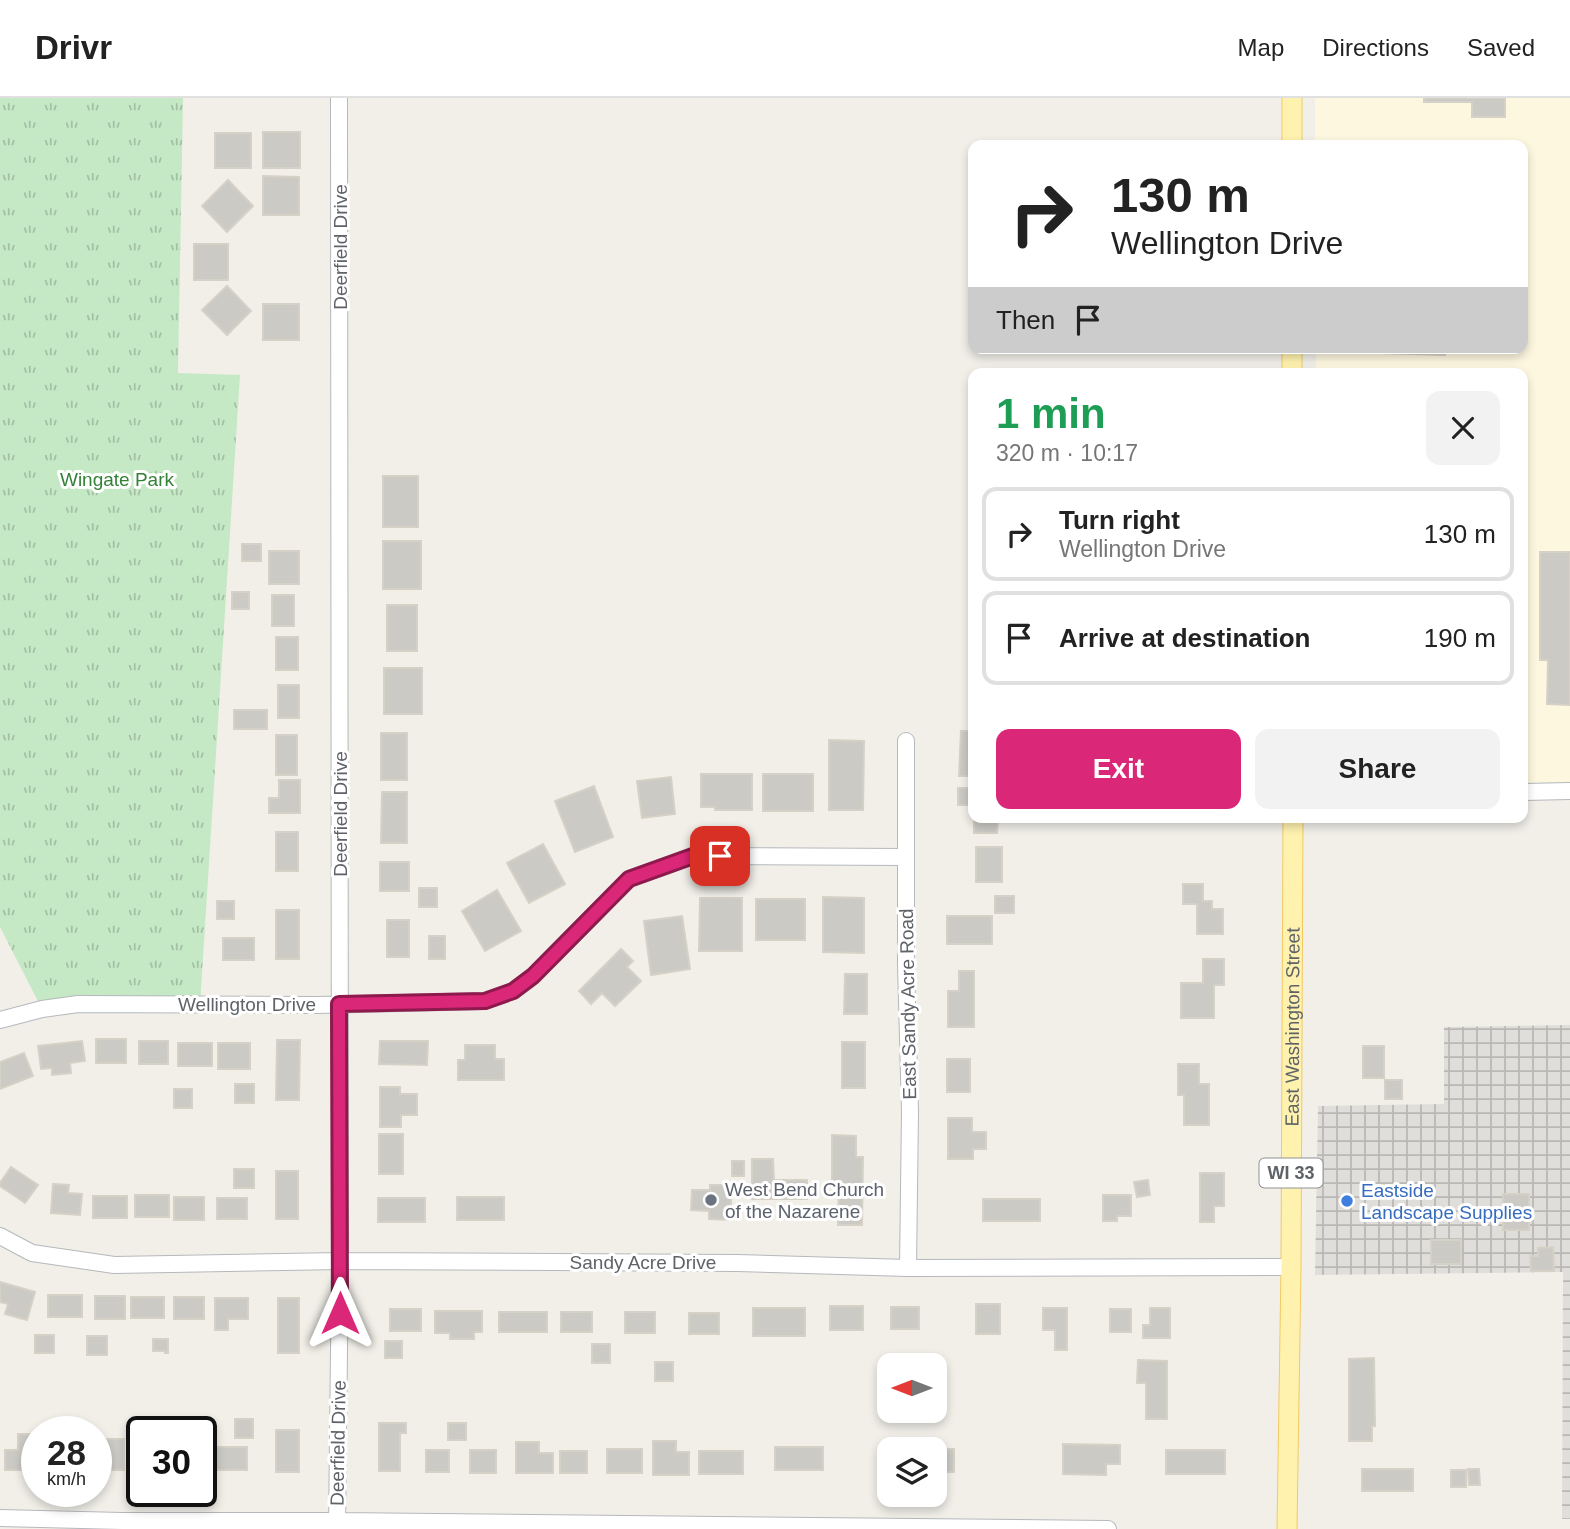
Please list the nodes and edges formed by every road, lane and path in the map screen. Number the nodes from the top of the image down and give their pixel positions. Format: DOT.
graph roads {
  1 [pos="340,98"];
  2 [pos="1292,98"];
  3 [pos="1292,140"];
  4 [pos="906,740"];
  5 [pos="1570,791"];
  6 [pos="1528,792"];
  7 [pos="1293,823"];
  8 [pos="906,857"];
  9 [pos="339,1004"];
  10 [pos="0,1020"];
  11 [pos="0,1236"];
  12 [pos="340,1261"];
  13 [pos="1291,1267"];
  14 [pos="908,1268"];
  15 [pos="0,1518"];
  16 [pos="122,1525"];
  17 [pos="337,1525"];
  18 [pos="1108,1529"];
  19 [pos="1287,1529"];
  1 -- 9 [label="street, Deerfield Drive"];
  2 -- 3 [label="main road"];
  4 -- 8 [label="street, East Sandy Acre Road"];
  5 -- 6 [label="street"];
  7 -- 13 [label="main road, East Washington Street / WI 33"];
  8 -- 9 [label="street, Wellington Drive"];
  8 -- 14 [label="street, East Sandy Acre Road"];
  9 -- 10 [label="street, Wellington Drive"];
  9 -- 12 [label="street, Deerfield Drive"];
  11 -- 12 [label="street, Sandy Acre Drive"];
  12 -- 14 [label="street, Sandy Acre Drive"];
  12 -- 17 [label="street, Deerfield Drive"];
  13 -- 14 [label="street, Sandy Acre Drive"];
  13 -- 19 [label="main road, East Washington Street / WI 33"];
  15 -- 16 [label="street"];
  16 -- 17 [label="street"];
  17 -- 18 [label="street"];
}
